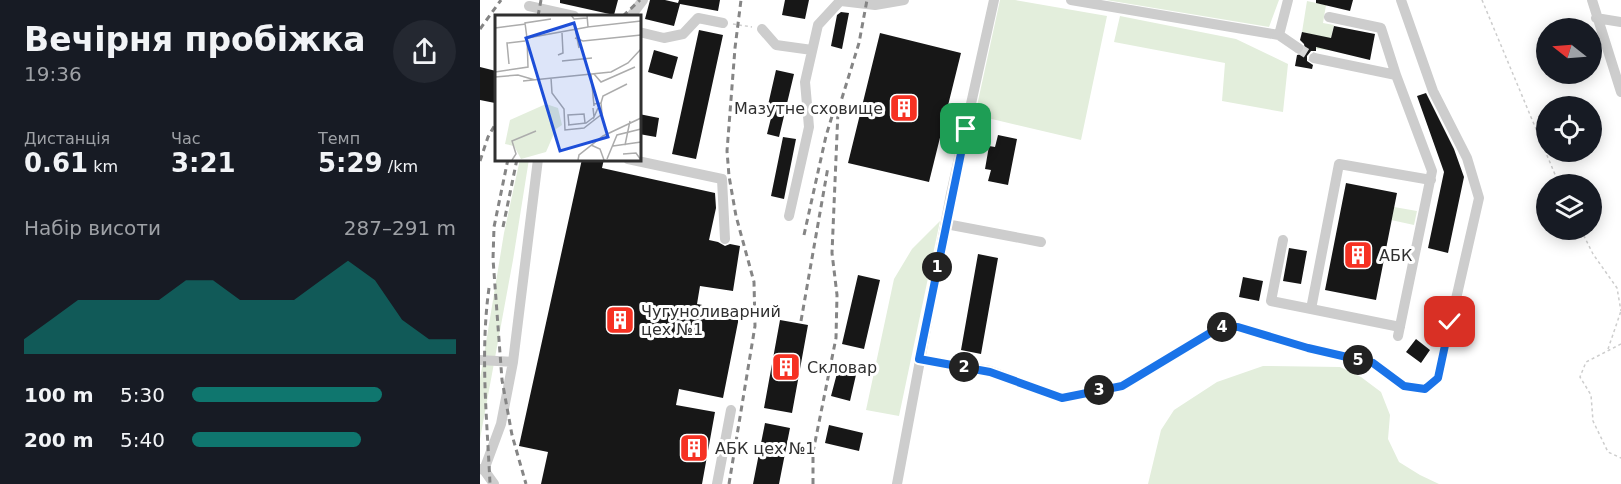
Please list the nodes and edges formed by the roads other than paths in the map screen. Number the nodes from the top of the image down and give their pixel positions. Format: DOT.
graph roads {
  1 [pos="643,0"];
  2 [pos="904,0"];
  3 [pos="994,0"];
  4 [pos="1071,0"];
  5 [pos="1287,0"];
  6 [pos="1401,0"];
  7 [pos="1592,0"];
  8 [pos="841,1"];
  9 [pos="528,7"];
  10 [pos="569,15"];
  11 [pos="632,15"];
  12 [pos="1329,17"];
  13 [pos="1596,18"];
  14 [pos="1602,19"];
  15 [pos="1621,22"];
  16 [pos="723,23"];
  17 [pos="762,29"];
  18 [pos="640,32"];
  19 [pos="1279,35"];
  20 [pos="1602,36"];
  21 [pos="1298,48"];
  22 [pos="812,50"];
  23 [pos="1314,58"];
  24 [pos="1396,75"];
  25 [pos="1621,92"];
  26 [pos="538,160"];
  27 [pos="633,160"];
  28 [pos="1431,180"];
  29 [pos="789,216"];
  30 [pos="946,224"];
  31 [pos="725,239"];
  32 [pos="1283,240"];
  33 [pos="1041,242"];
  34 [pos="1311,309"];
  35 [pos="919,359"];
  36 [pos="480,360"];
  37 [pos="513,362"];
  38 [pos="731,410"];
  39 [pos="482,470"];
  40 [pos="494,484"];
  41 [pos="717,484"];
  42 [pos="897,484"];
  1 -- 11 [label="street"];
  2 -- 8 [label="street"];
  3 -- 30 [label="street"];
  4 -- 19 [label="street"];
  5 -- 19 [label="street"];
  6 -- 35 [label="street"];
  7 -- 13 [label="street"];
  8 -- 22 [label="street"];
  9 -- 10 [label="street"];
  12 -- 24 [label="street"];
  14 -- 15 [label="street"];
  16 -- 18 [label="street"];
  17 -- 22 [label="street"];
  19 -- 21 [label="street"];
  20 -- 25 [label="street"];
  22 -- 29 [label="street"];
  23 -- 24 [label="street"];
  24 -- 28 [label="street"];
  26 -- 37 [label="street"];
  27 -- 31 [label="street"];
  28 -- 34 [label="street"];
  28 -- 34 [label="street"];
  30 -- 33 [label="street"];
  30 -- 35 [label="street"];
  32 -- 34 [label="street"];
  35 -- 42 [label="street"];
  36 -- 37 [label="street"];
  37 -- 39 [label="street"];
  38 -- 41 [label="street"];
  39 -- 40 [label="street"];
}
